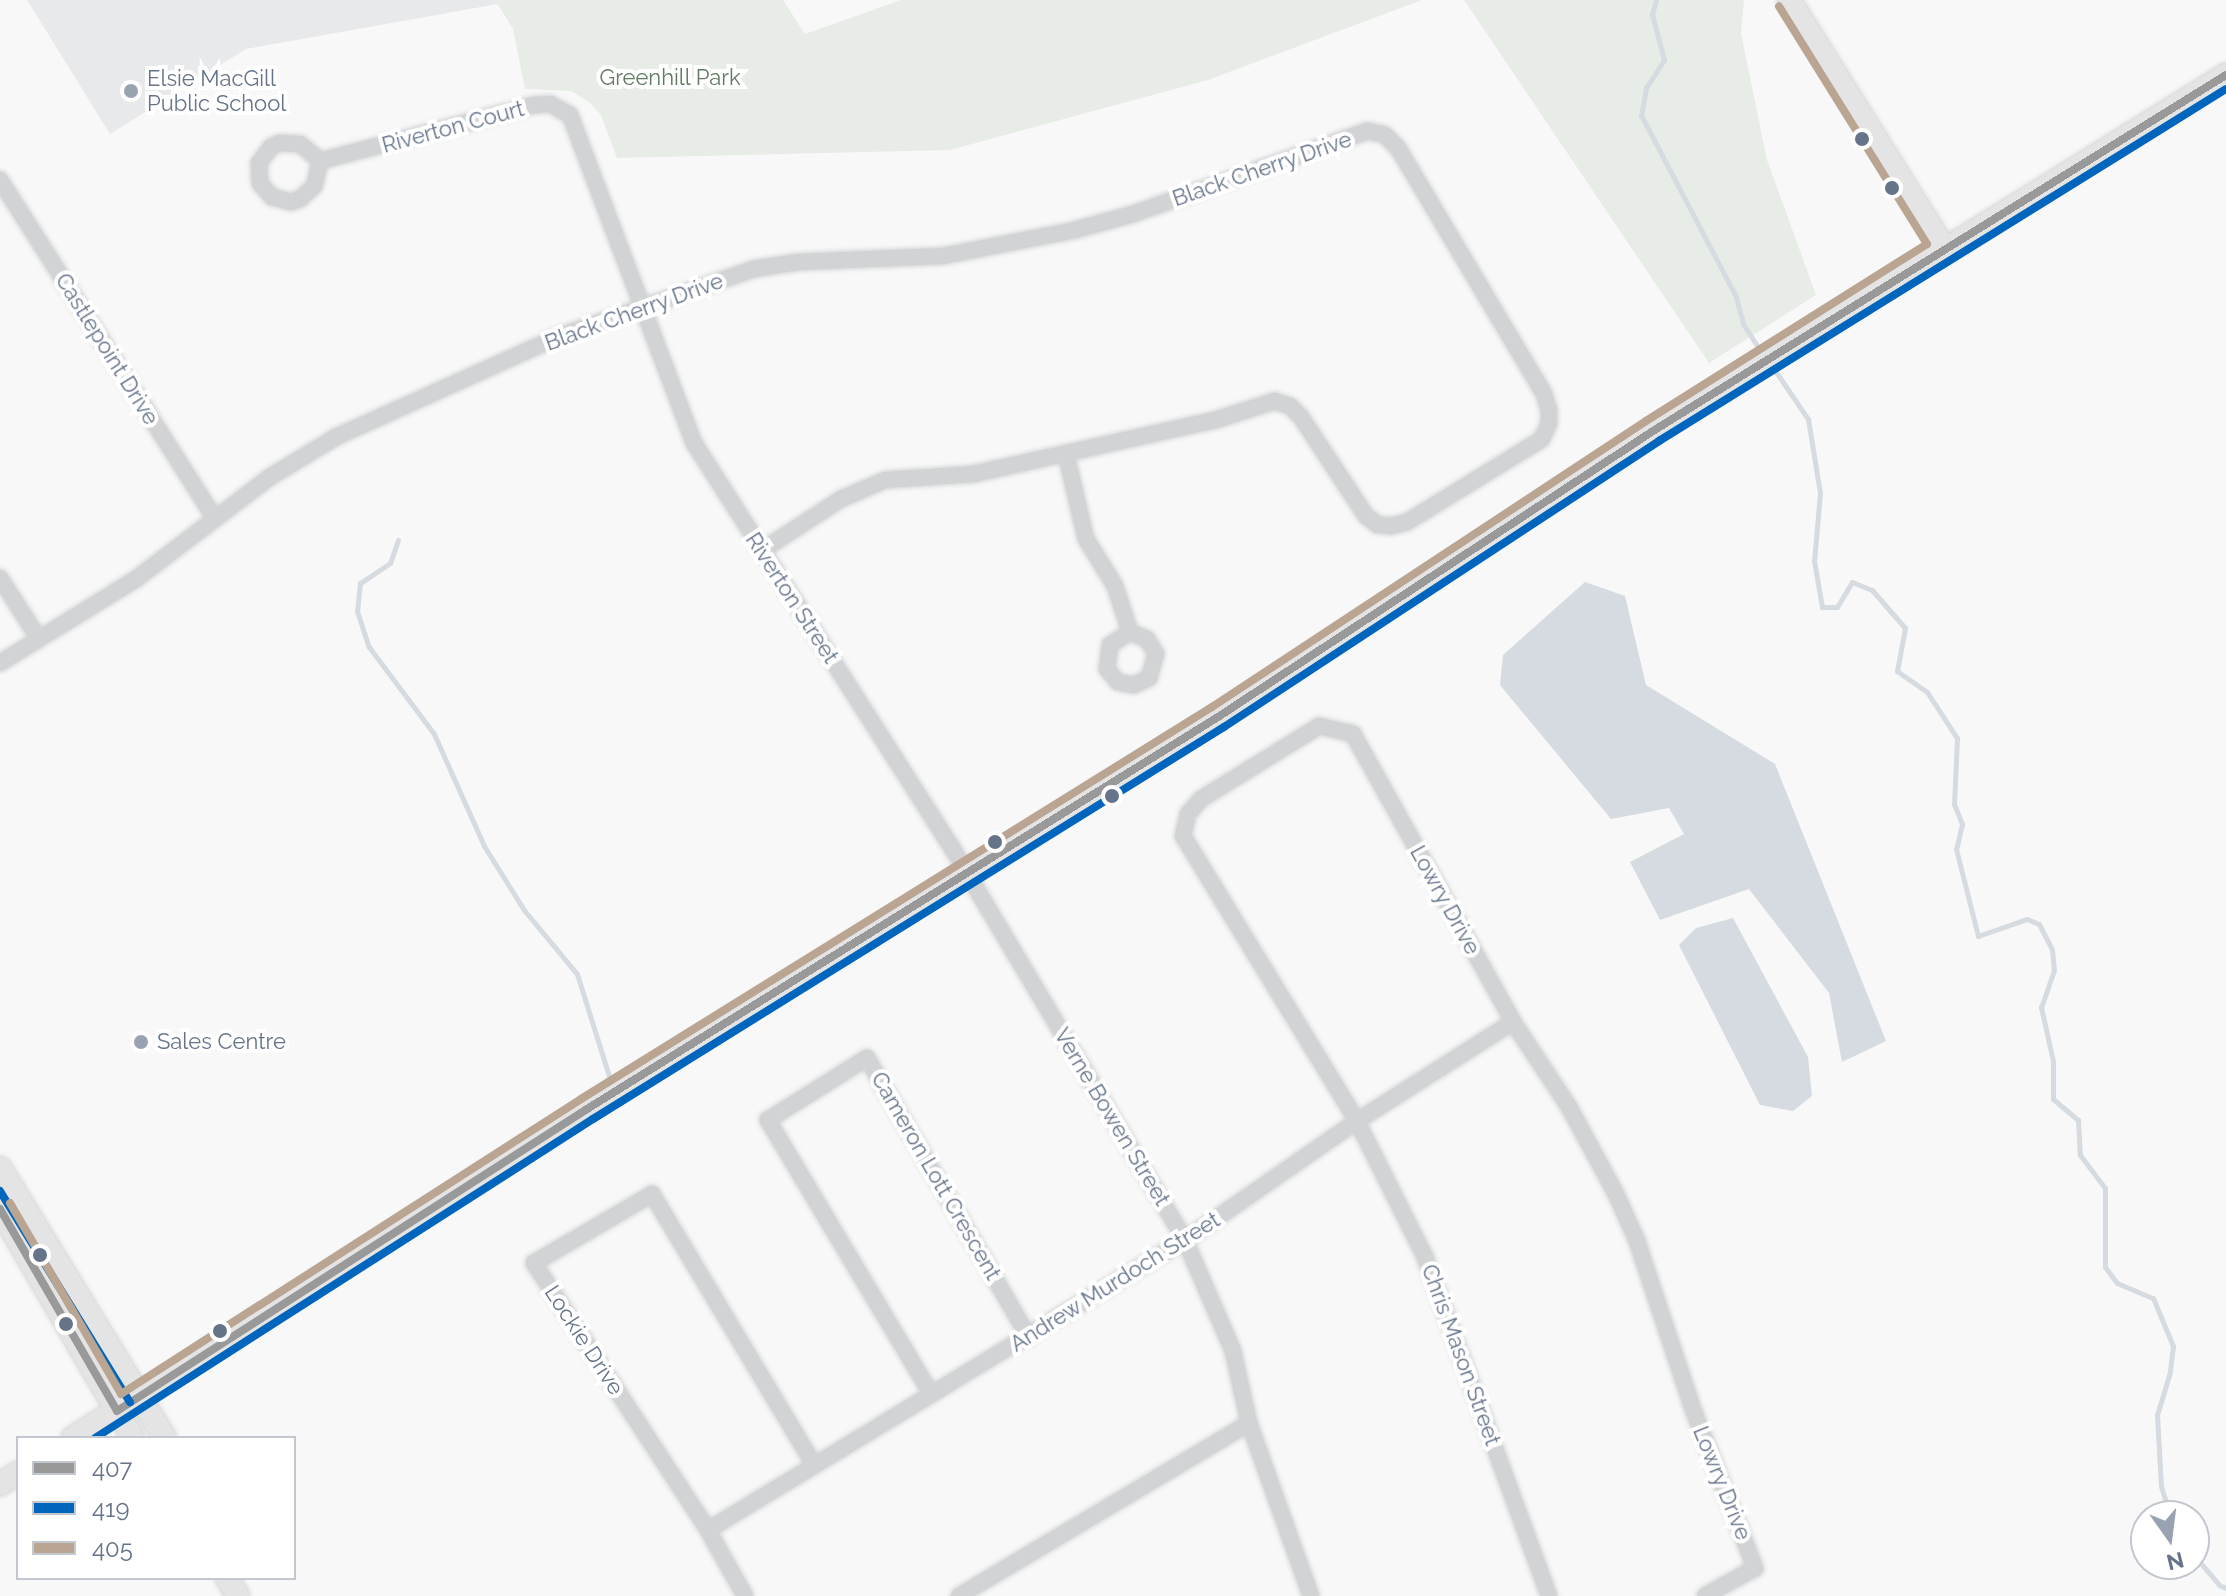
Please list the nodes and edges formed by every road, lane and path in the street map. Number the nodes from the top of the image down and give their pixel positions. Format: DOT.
graph roads {
  1 [pos="1789,0"];
  2 [pos="2226,75"];
  3 [pos="320,161"];
  4 [pos="0,180"];
  5 [pos="1944,248"];
  6 [pos="643,307"];
  7 [pos="1066,454"];
  8 [pos="215,519"];
  9 [pos="761,551"];
  10 [pos="0,578"];
  11 [pos="1130,632"];
  12 [pos="39,639"];
  13 [pos="0,663"];
  14 [pos="968,875"];
  15 [pos="1513,1022"];
  16 [pos="1357,1121"];
  17 [pos="0,1168"];
  18 [pos="0,1209"];
  19 [pos="1185,1240"];
  20 [pos="1029,1338"];
  21 [pos="930,1392"];
  22 [pos="140,1396"];
  23 [pos="117,1411"];
  24 [pos="1249,1423"];
  25 [pos="76,1436"];
  26 [pos="132,1436"];
  27 [pos="164,1436"];
  28 [pos="813,1463"];
  29 [pos="708,1530"];
  30 [pos="745,1596"];
  31 [pos="959,1596"];
  32 [pos="1311,1596"];
  33 [pos="1549,1596"];
  34 [pos="1705,1596"];
  1 -- 5 [label="street"];
  2 -- 5 [label="street"];
  3 -- 6 [label="street, Riverton Court"];
  4 -- 8 [label="street, Castlepoint Drive"];
  5 -- 14 [label="street"];
  6 -- 7 [label="street, Black Cherry Drive"];
  6 -- 8 [label="street, Black Cherry Drive"];
  6 -- 9 [label="street, Riverton Street"];
  7 -- 9 [label="street, Black Cherry Drive"];
  7 -- 11 [label="street"];
  8 -- 12 [label="street, Black Cherry Drive"];
  9 -- 14 [label="street, Riverton Street"];
  10 -- 12 [label="street"];
  12 -- 13 [label="street, Black Cherry Drive"];
  14 -- 19 [label="street, Verne Bowen Street"];
  14 -- 22 [label="street"];
  15 -- 16 [label="street, Andrew Murdoch Street"];
  15 -- 16 [label="street, Lowry Drive"];
  15 -- 34 [label="street, Lowry Drive"];
  16 -- 19 [label="street, Andrew Murdoch Street"];
  16 -- 33 [label="street, Chris Mason Street"];
  17 -- 22 [label="street"];
  18 -- 23 [label="street"];
  19 -- 20 [label="street, Andrew Murdoch Street"];
  19 -- 24 [label="street, Verne Bowen Street"];
  20 -- 21 [label="street, Andrew Murdoch Street"];
  20 -- 21 [label="street, Cameron Lott Crescent"];
  21 -- 28 [label="street, Andrew Murdoch Street"];
  22 -- 23 [label="street"];
  22 -- 27 [label="street"];
  23 -- 25 [label="street"];
  23 -- 26 [label="street"];
  24 -- 31 [label="street"];
  24 -- 32 [label="street, Verne Bowen Street"];
  28 -- 29 [label="street, Andrew Murdoch Street"];
  28 -- 29 [label="street, Lockie Drive"];
  29 -- 30 [label="street, Lockie Drive"];
}
